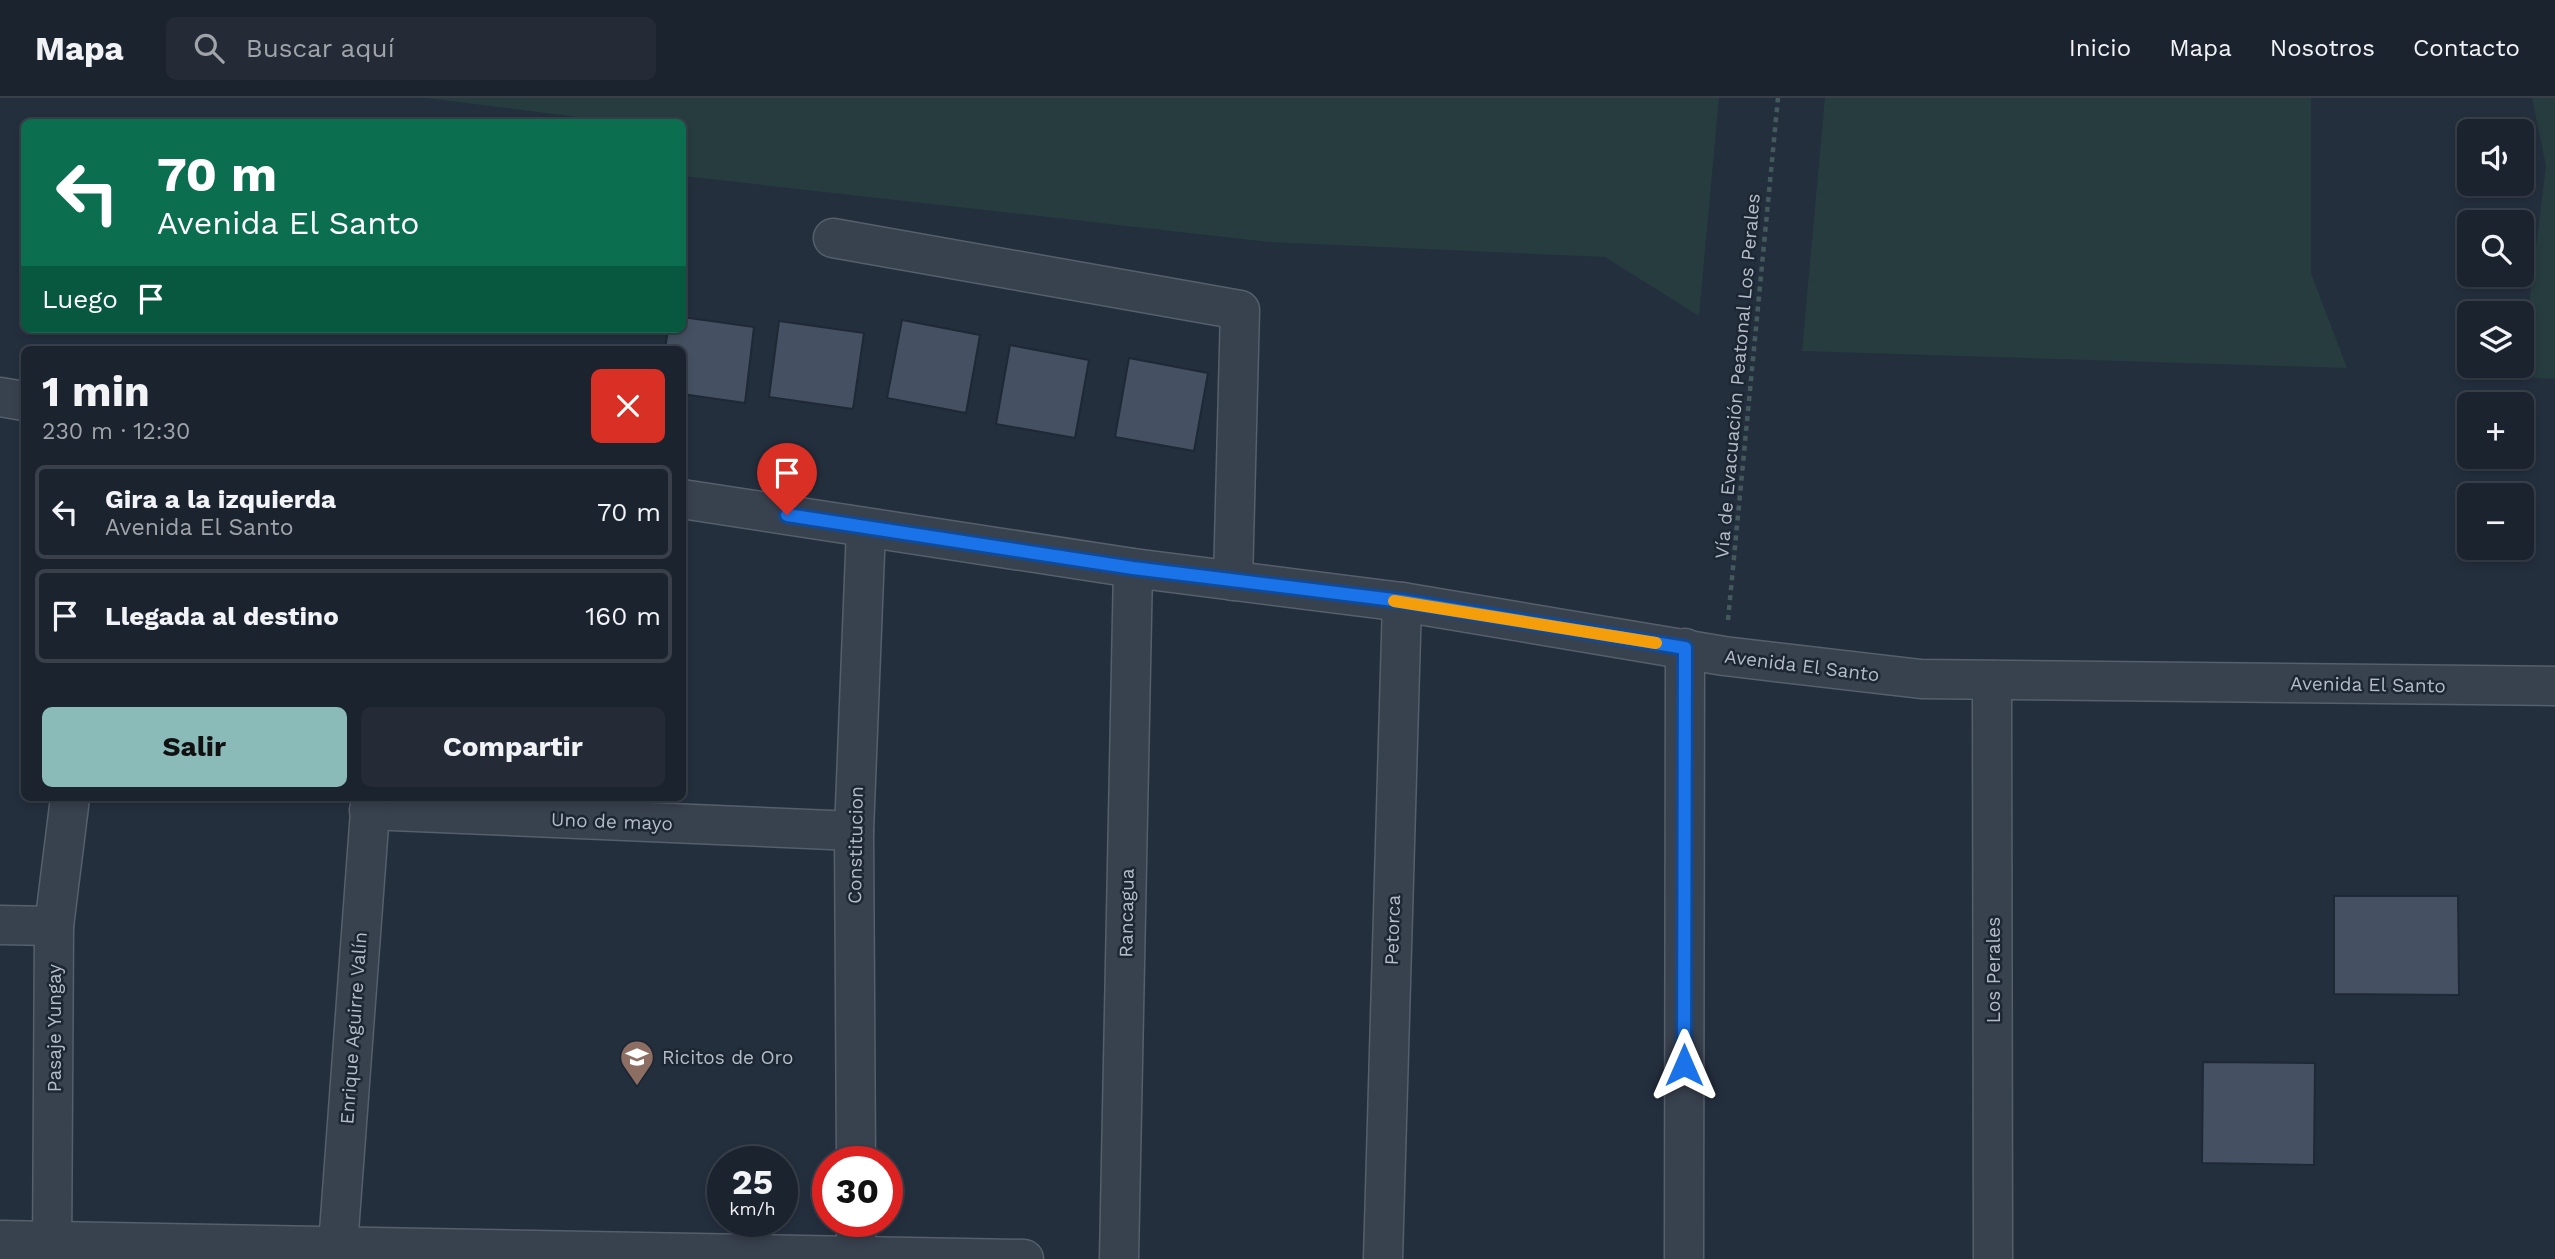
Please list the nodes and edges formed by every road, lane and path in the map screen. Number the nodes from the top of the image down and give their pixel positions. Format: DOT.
graph roads {
  1 [pos="1778,98"];
  2 [pos="833,238"];
  3 [pos="0,397"];
  4 [pos="21,400"];
  5 [pos="686,500"];
  6 [pos="866,528"];
  7 [pos="1133,568"];
  8 [pos="1233,581"];
  9 [pos="1402,601"];
  10 [pos="1685,648"];
  11 [pos="1724,656"];
  12 [pos="1992,680"];
  13 [pos="2555,686"];
  14 [pos="70,801"];
  15 [pos="370,804"];
  16 [pos="854,831"];
  17 [pos="0,925"];
  18 [pos="54,926"];
  19 [pos="856,1146"];
  20 [pos="856,1239"];
  21 [pos="0,1240"];
  22 [pos="52,1250"];
  23 [pos="338,1252"];
  24 [pos="930,1258"];
  25 [pos="1024,1259"];
  26 [pos="1119,1259"];
  27 [pos="1383,1259"];
  28 [pos="1684,1259"];
  29 [pos="1993,1259"];
  1 -- 11 [label="path, Vía de Evacuación Peatonal Los Perales"];
  2 -- 8 [label="street"];
  3 -- 4 [label="street"];
  5 -- 6 [label="street, Avenida El Santo"];
  6 -- 7 [label="street, Avenida El Santo"];
  6 -- 16 [label="street, Constitucion"];
  7 -- 8 [label="street, Avenida El Santo"];
  7 -- 26 [label="street, Rancagua"];
  8 -- 9 [label="street, Avenida El Santo"];
  9 -- 10 [label="street, Avenida El Santo"];
  9 -- 27 [label="street, Petorca"];
  10 -- 11 [label="street, Avenida El Santo"];
  10 -- 28 [label="street"];
  11 -- 12 [label="street, Avenida El Santo"];
  12 -- 13 [label="street, Avenida El Santo"];
  12 -- 29 [label="street, Los Perales"];
  14 -- 18 [label="street, Pasaje Yungay"];
  15 -- 16 [label="street, Uno de mayo"];
  15 -- 23 [label="street, Enrique Aguirre Valín"];
  16 -- 19 [label="street, Constitucion"];
  17 -- 18 [label="street"];
  18 -- 22 [label="street, Pasaje Yungay"];
  20 -- 23 [label="street"];
  20 -- 24 [label="street"];
  21 -- 22 [label="street"];
  22 -- 23 [label="street"];
  24 -- 25 [label="street"];
}
